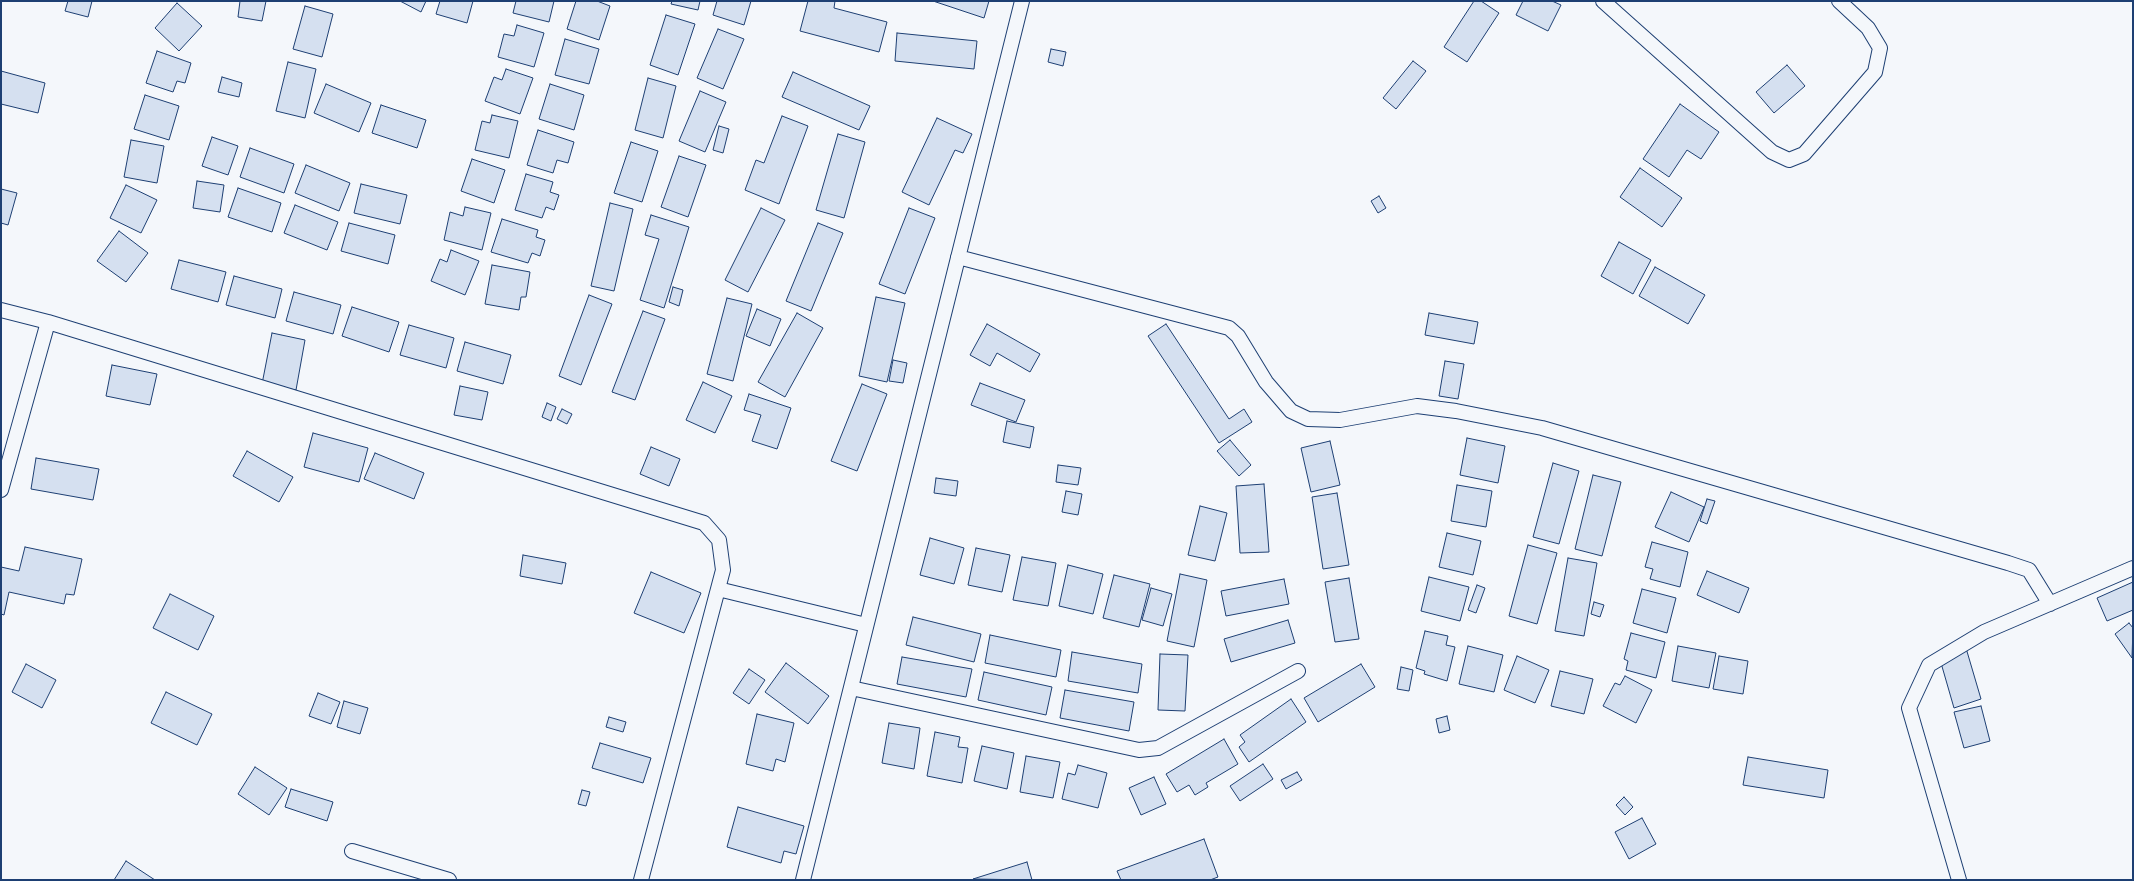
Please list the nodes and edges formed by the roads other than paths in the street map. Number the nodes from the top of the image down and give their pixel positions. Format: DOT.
graph roads {
  1 [pos="1022,1"];
  2 [pos="1603,1"];
  3 [pos="1839,1"];
  4 [pos="958,257"];
  5 [pos="1,310"];
  6 [pos="48,322"];
  7 [pos="1,490"];
  8 [pos="2133,568"];
  9 [pos="718,589"];
  10 [pos="2050,604"];
  11 [pos="866,625"];
  12 [pos="1298,671"];
  13 [pos="851,688"];
  14 [pos="352,851"];
  15 [pos="449,880"];
  16 [pos="641,880"];
  17 [pos="803,880"];
  18 [pos="1959,880"];
  1 -- 4 [label="street"];
  2 -- 3 [label="street"];
  4 -- 10 [label="street"];
  4 -- 11 [label="street"];
  5 -- 6 [label="street"];
  6 -- 7 [label="street"];
  6 -- 9 [label="street"];
  8 -- 10 [label="street"];
  9 -- 11 [label="street"];
  9 -- 16 [label="street"];
  10 -- 18 [label="street"];
  11 -- 13 [label="street"];
  12 -- 13 [label="street"];
  13 -- 17 [label="street"];
  14 -- 15 [label="street"];
}
